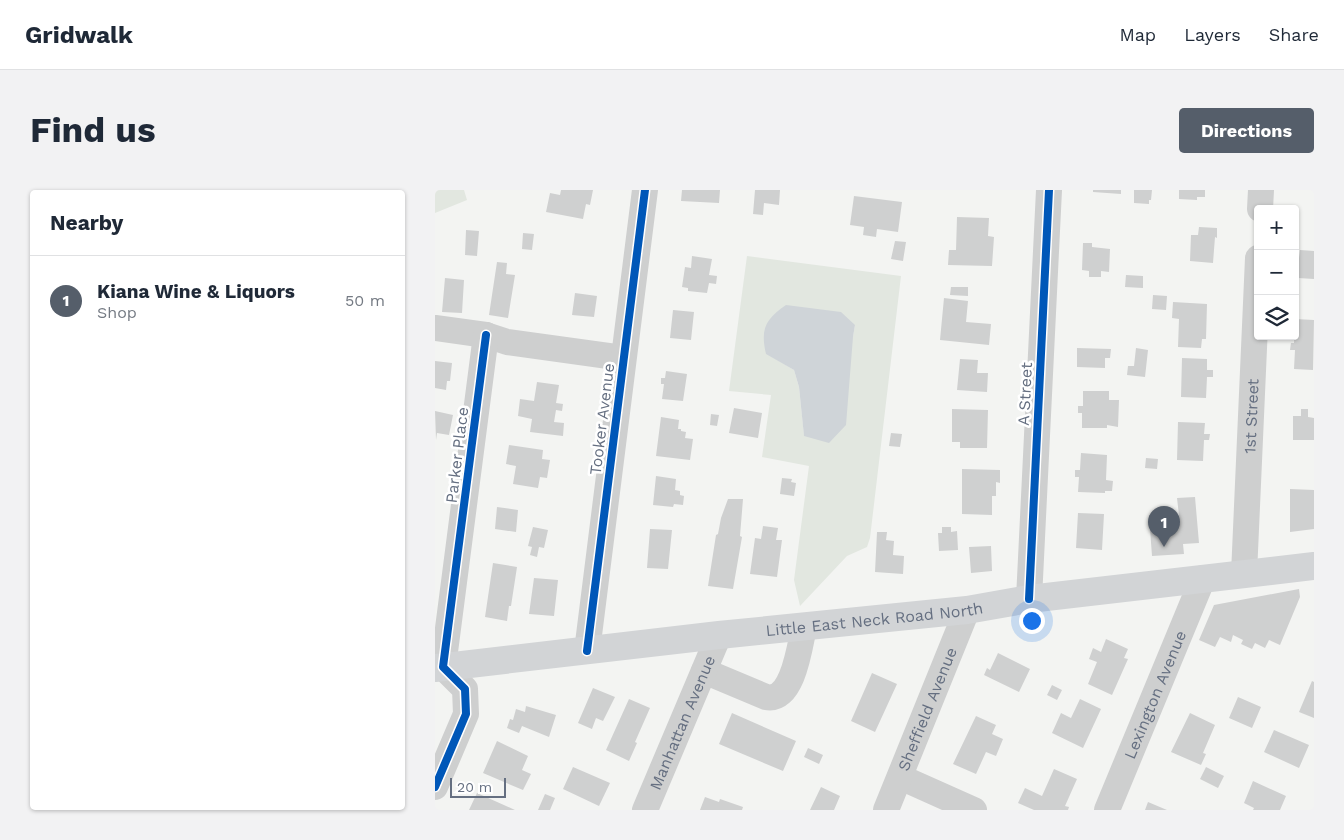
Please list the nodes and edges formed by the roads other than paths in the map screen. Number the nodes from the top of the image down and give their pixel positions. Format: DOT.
graph roads {
  1 [pos="645,190"];
  2 [pos="1049,190"];
  3 [pos="1261,190"];
  4 [pos="1260,205"];
  5 [pos="1256,295"];
  6 [pos="435,328"];
  7 [pos="486,335"];
  8 [pos="623,358"];
  9 [pos="1314,566"];
  10 [pos="1244,574"];
  11 [pos="1203,578"];
  12 [pos="1029,599"];
  13 [pos="967,610"];
  14 [pos="804,627"];
  15 [pos="719,635"];
  16 [pos="587,651"];
  17 [pos="439,668"];
  18 [pos="704,671"];
  19 [pos="900,777"];
  20 [pos="435,787"];
  21 [pos="645,810"];
  22 [pos="886,810"];
  23 [pos="974,810"];
  24 [pos="1107,810"];
  1 -- 8 [label="street, Tooker Avenue"];
  2 -- 12 [label="street, A Street"];
  3 -- 4 [label="street"];
  5 -- 10 [label="street, 1st Street"];
  6 -- 7 [label="street"];
  7 -- 8 [label="street"];
  7 -- 17 [label="street, Parker Place"];
  8 -- 16 [label="street, Tooker Avenue"];
  9 -- 10 [label="main road, Little East Neck Road North"];
  10 -- 11 [label="main road, Little East Neck Road North"];
  11 -- 12 [label="main road, Little East Neck Road North"];
  11 -- 24 [label="street, Lexington Avenue"];
  12 -- 13 [label="main road, Little East Neck Road North"];
  13 -- 14 [label="main road, Little East Neck Road North"];
  13 -- 19 [label="street, Sheffield Avenue"];
  14 -- 15 [label="main road, Little East Neck Road North"];
  14 -- 18 [label="street"];
  15 -- 16 [label="main road, Little East Neck Road North"];
  15 -- 18 [label="street, Manhattan Avenue"];
  16 -- 17 [label="main road, Little East Neck Road North"];
  17 -- 20 [label="street"];
  18 -- 21 [label="street, Manhattan Avenue"];
  19 -- 22 [label="street, Sheffield Avenue"];
  19 -- 23 [label="street"];
}
